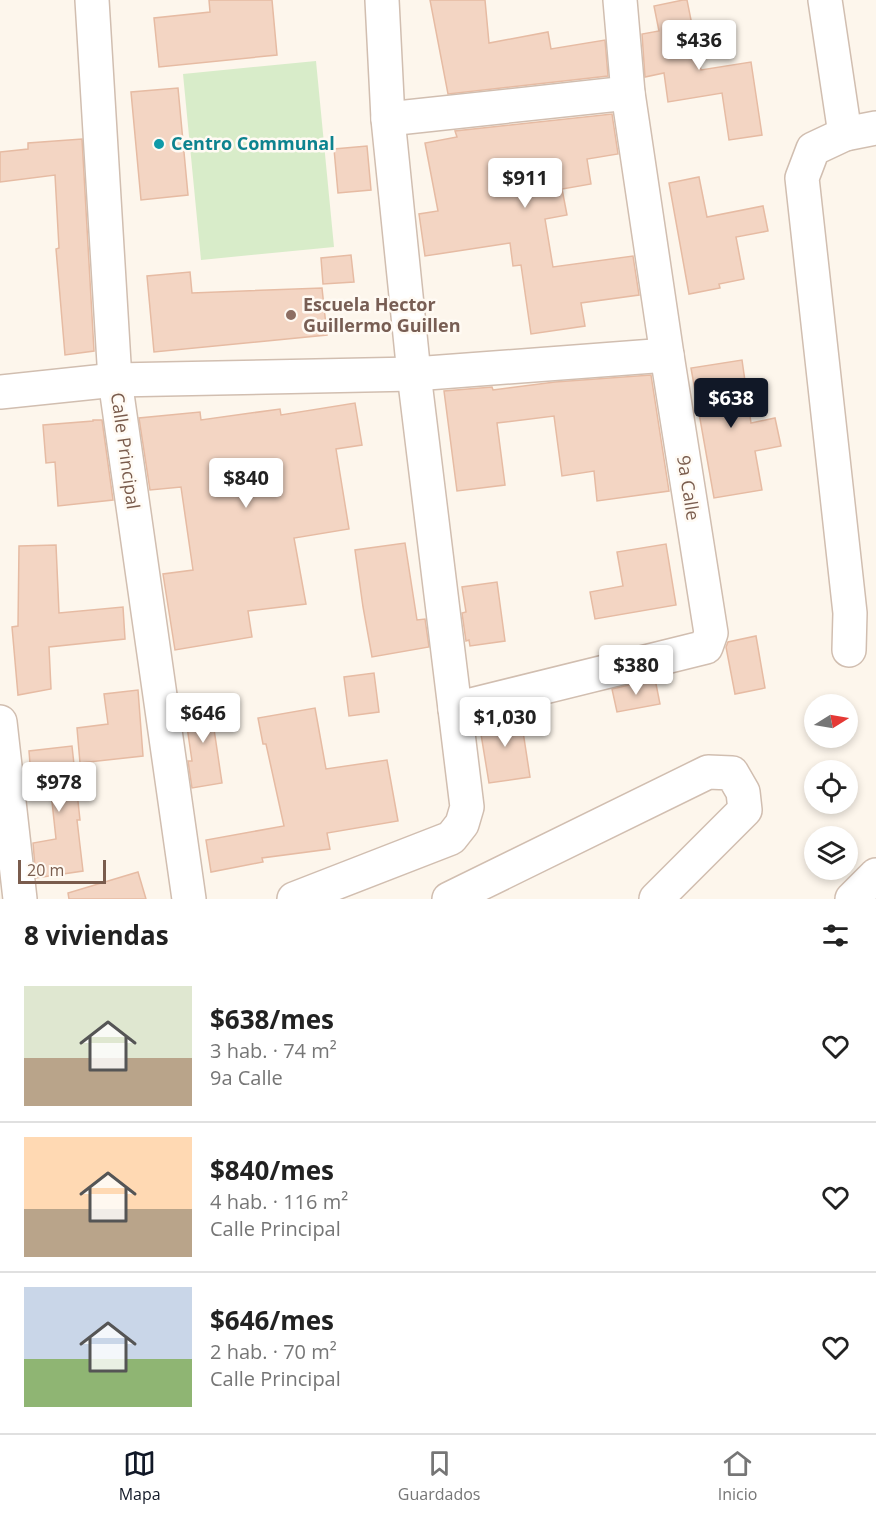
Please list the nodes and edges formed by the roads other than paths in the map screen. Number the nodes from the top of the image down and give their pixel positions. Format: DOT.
graph roads {
  1 [pos="92,0"];
  2 [pos="382,0"];
  3 [pos="620,0"];
  4 [pos="825,0"];
  5 [pos="628,93"];
  6 [pos="388,119"];
  7 [pos="860,131"];
  8 [pos="667,355"];
  9 [pos="414,374"];
  10 [pos="115,380"];
  11 [pos="0,392"];
  12 [pos="849,650"];
  13 [pos="455,709"];
  14 [pos="0,722"];
  15 [pos="876,875"];
  16 [pos="20,899"];
  17 [pos="189,899"];
  18 [pos="294,899"];
  19 [pos="449,899"];
  20 [pos="656,899"];
  21 [pos="852,899"];
  1 -- 10 [label="street, Calle Principal"];
  2 -- 6 [label="street"];
  3 -- 5 [label="street, 9a Calle"];
  4 -- 7 [label="street"];
  5 -- 6 [label="street"];
  5 -- 8 [label="street, 9a Calle"];
  6 -- 9 [label="street"];
  7 -- 12 [label="street"];
  8 -- 9 [label="street"];
  8 -- 13 [label="street, 9a Calle"];
  9 -- 10 [label="street"];
  9 -- 13 [label="street"];
  10 -- 11 [label="street"];
  10 -- 17 [label="street, Calle Principal"];
  13 -- 18 [label="street"];
  14 -- 16 [label="street"];
  15 -- 21 [label="street"];
  19 -- 20 [label="street"];
}
